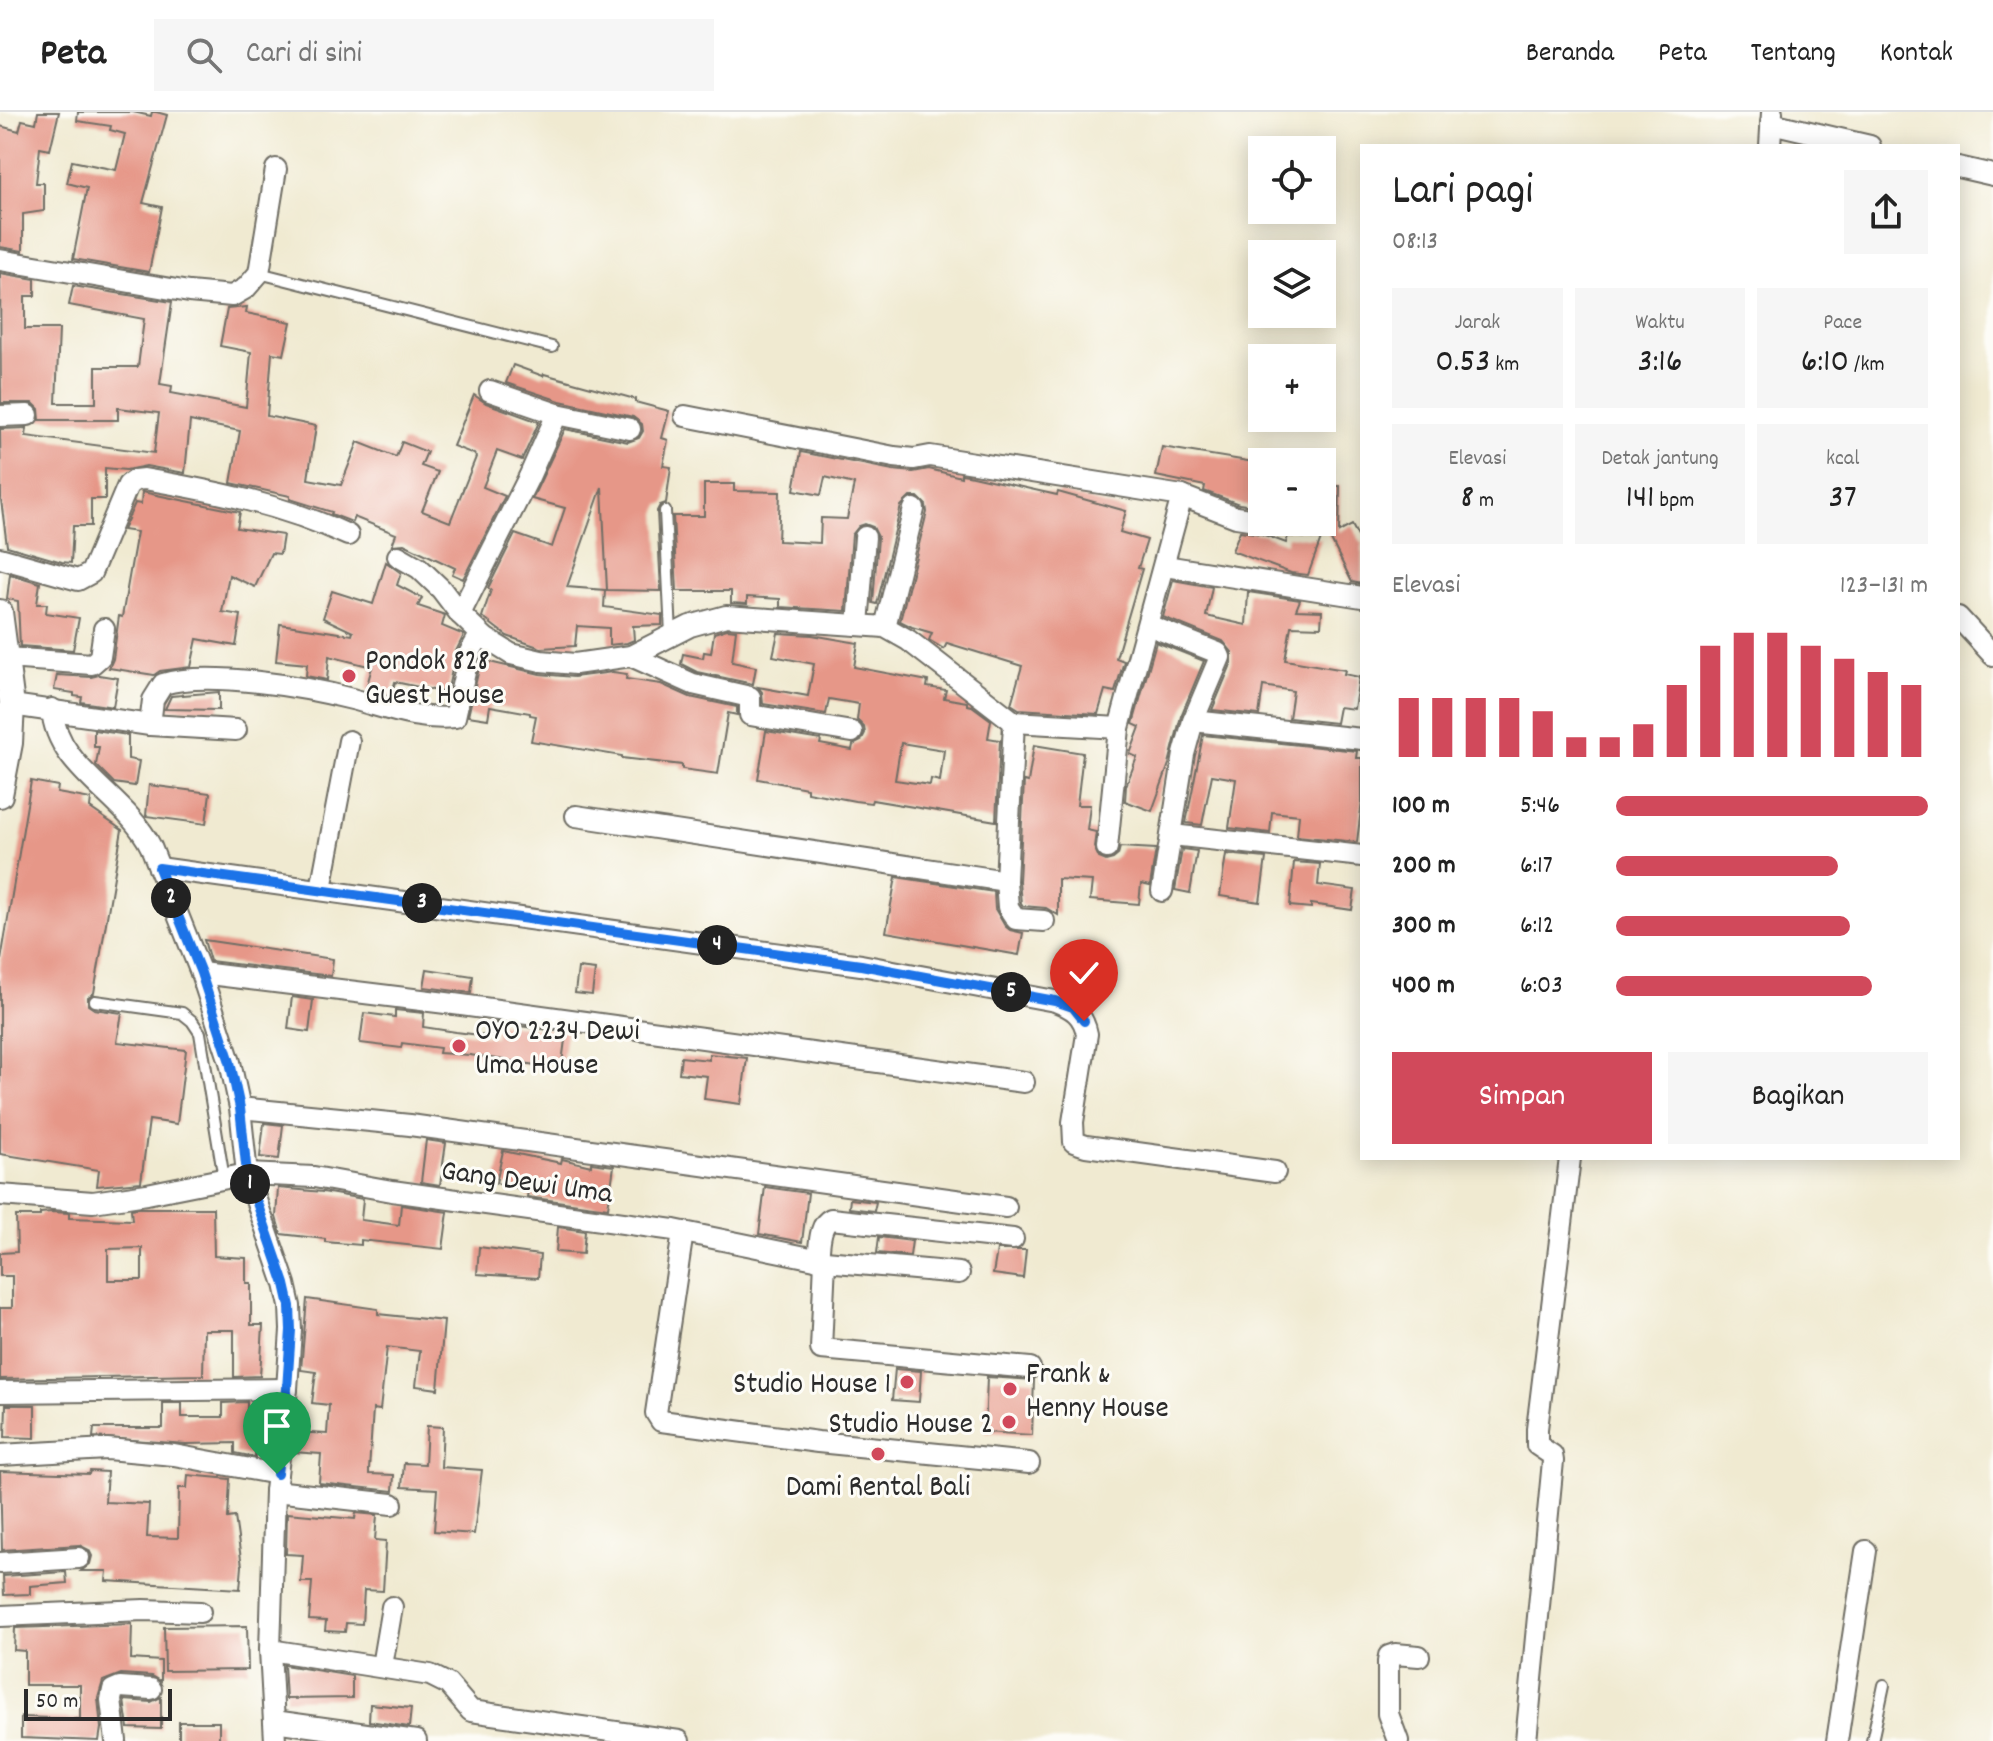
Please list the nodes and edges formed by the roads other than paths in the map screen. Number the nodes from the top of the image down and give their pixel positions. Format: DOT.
graph roads {
  1 [pos="1778,118"];
  2 [pos="1771,144"];
  3 [pos="1863,144"];
  4 [pos="1960,167"];
  5 [pos="276,169"];
  6 [pos="1993,175"];
  7 [pos="0,260"];
  8 [pos="259,273"];
  9 [pos="552,347"];
  10 [pos="490,391"];
  11 [pos="557,414"];
  12 [pos="28,415"];
  13 [pos="0,416"];
  14 [pos="685,416"];
  15 [pos="630,429"];
  16 [pos="1182,496"];
  17 [pos="914,509"];
  18 [pos="665,511"];
  19 [pos="1248,519"];
  20 [pos="348,535"];
  21 [pos="865,537"];
  22 [pos="398,556"];
  23 [pos="0,558"];
  24 [pos="1165,566"];
  25 [pos="1360,597"];
  26 [pos="0,612"];
  27 [pos="460,614"];
  28 [pos="1960,619"];
  29 [pos="858,625"];
  30 [pos="1148,625"];
  31 [pos="885,627"];
  32 [pos="104,629"];
  33 [pos="671,637"];
  34 [pos="485,638"];
  35 [pos="1993,655"];
  36 [pos="631,656"];
  37 [pos="6,658"];
  38 [pos="18,705"];
  39 [pos="48,708"];
  40 [pos="1193,721"];
  41 [pos="1014,722"];
  42 [pos="150,725"];
  43 [pos="1119,728"];
  44 [pos="236,730"];
  45 [pos="852,732"];
  46 [pos="1360,739"];
  47 [pos="349,741"];
  48 [pos="5,742"];
  49 [pos="0,795"];
  50 [pos="576,816"];
  51 [pos="1172,835"];
  52 [pos="1107,848"];
  53 [pos="1360,856"];
  54 [pos="159,868"];
  55 [pos="1006,881"];
  56 [pos="321,889"];
  57 [pos="1162,891"];
  58 [pos="1044,921"];
  59 [pos="201,973"];
  60 [pos="95,1001"];
  61 [pos="1024,1082"];
  62 [pos="240,1108"];
  63 [pos="1570,1160"];
  64 [pos="1275,1172"];
  65 [pos="247,1174"];
  66 [pos="224,1179"];
  67 [pos="0,1195"];
  68 [pos="1006,1207"];
  69 [pos="683,1232"];
  70 [pos="1013,1239"];
  71 [pos="821,1261"];
  72 [pos="959,1273"];
  73 [pos="1030,1368"];
  74 [pos="277,1388"];
  75 [pos="0,1392"];
  76 [pos="0,1455"];
  77 [pos="1029,1463"];
  78 [pos="269,1478"];
  79 [pos="392,1504"];
  80 [pos="1866,1551"];
  81 [pos="79,1558"];
  82 [pos="0,1563"];
  83 [pos="392,1607"];
  84 [pos="200,1612"];
  85 [pos="0,1616"];
  86 [pos="270,1650"];
  87 [pos="1419,1656"];
  88 [pos="382,1666"];
  89 [pos="1884,1685"];
  90 [pos="151,1689"];
  91 [pos="274,1731"];
  92 [pos="116,1741"];
  93 [pos="416,1741"];
  94 [pos="679,1741"];
  95 [pos="1398,1741"];
  96 [pos="1526,1741"];
  97 [pos="1837,1741"];
  98 [pos="1872,1741"];
  1 -- 2 [label="street"];
  1 -- 3 [label="street"];
  4 -- 6 [label="street"];
  5 -- 8 [label="street"];
  7 -- 8 [label="street"];
  8 -- 9 [label="lane"];
  10 -- 11 [label="street"];
  11 -- 15 [label="street"];
  11 -- 27 [label="street"];
  12 -- 13 [label="street"];
  14 -- 16 [label="street"];
  16 -- 19 [label="street"];
  16 -- 24 [label="street"];
  17 -- 31 [label="street"];
  18 -- 33 [label="lane"];
  20 -- 23 [label="street"];
  21 -- 29 [label="street"];
  22 -- 27 [label="street"];
  24 -- 25 [label="street"];
  24 -- 30 [label="street"];
  26 -- 37 [label="street"];
  27 -- 34 [label="street"];
  28 -- 35 [label="street"];
  29 -- 31 [label="street"];
  29 -- 33 [label="street"];
  30 -- 40 [label="street"];
  30 -- 43 [label="street"];
  31 -- 41 [label="street"];
  32 -- 37 [label="street"];
  33 -- 36 [label="street"];
  34 -- 36 [label="street"];
  34 -- 42 [label="street"];
  36 -- 45 [label="street"];
  37 -- 38 [label="street"];
  38 -- 39 [label="street"];
  38 -- 48 [label="street"];
  39 -- 42 [label="street"];
  39 -- 54 [label="street"];
  40 -- 46 [label="street"];
  40 -- 51 [label="street"];
  41 -- 43 [label="street"];
  41 -- 55 [label="street"];
  42 -- 44 [label="street"];
  43 -- 52 [label="street"];
  47 -- 56 [label="street"];
  48 -- 49 [label="street"];
  50 -- 55 [label="street"];
  51 -- 53 [label="street"];
  51 -- 57 [label="street"];
  54 -- 56 [label="street"];
  54 -- 59 [label="street"];
  55 -- 58 [label="street"];
  56 -- 64 [label="street"];
  59 -- 61 [label="street"];
  59 -- 62 [label="street"];
  60 -- 66 [label="lane"];
  62 -- 65 [label="street"];
  62 -- 68 [label="street"];
  63 -- 96 [label="street"];
  65 -- 66 [label="street, Gang Dewi Uma"];
  65 -- 69 [label="street, Gang Dewi Uma"];
  65 -- 74 [label="street"];
  66 -- 67 [label="street, Gang Dewi Uma"];
  69 -- 71 [label="street, Gang Dewi Uma"];
  69 -- 77 [label="street"];
  70 -- 71 [label="street"];
  71 -- 72 [label="street, Gang Dewi Uma"];
  71 -- 73 [label="street"];
  74 -- 75 [label="street"];
  74 -- 78 [label="street"];
  76 -- 78 [label="street"];
  78 -- 79 [label="street"];
  78 -- 86 [label="street"];
  80 -- 97 [label="street"];
  81 -- 82 [label="street"];
  83 -- 88 [label="street"];
  84 -- 85 [label="street"];
  86 -- 88 [label="street"];
  86 -- 91 [label="street"];
  87 -- 95 [label="street"];
  88 -- 94 [label="street"];
  89 -- 98 [label="lane"];
  90 -- 92 [label="street"];
  91 -- 93 [label="street"];
}
